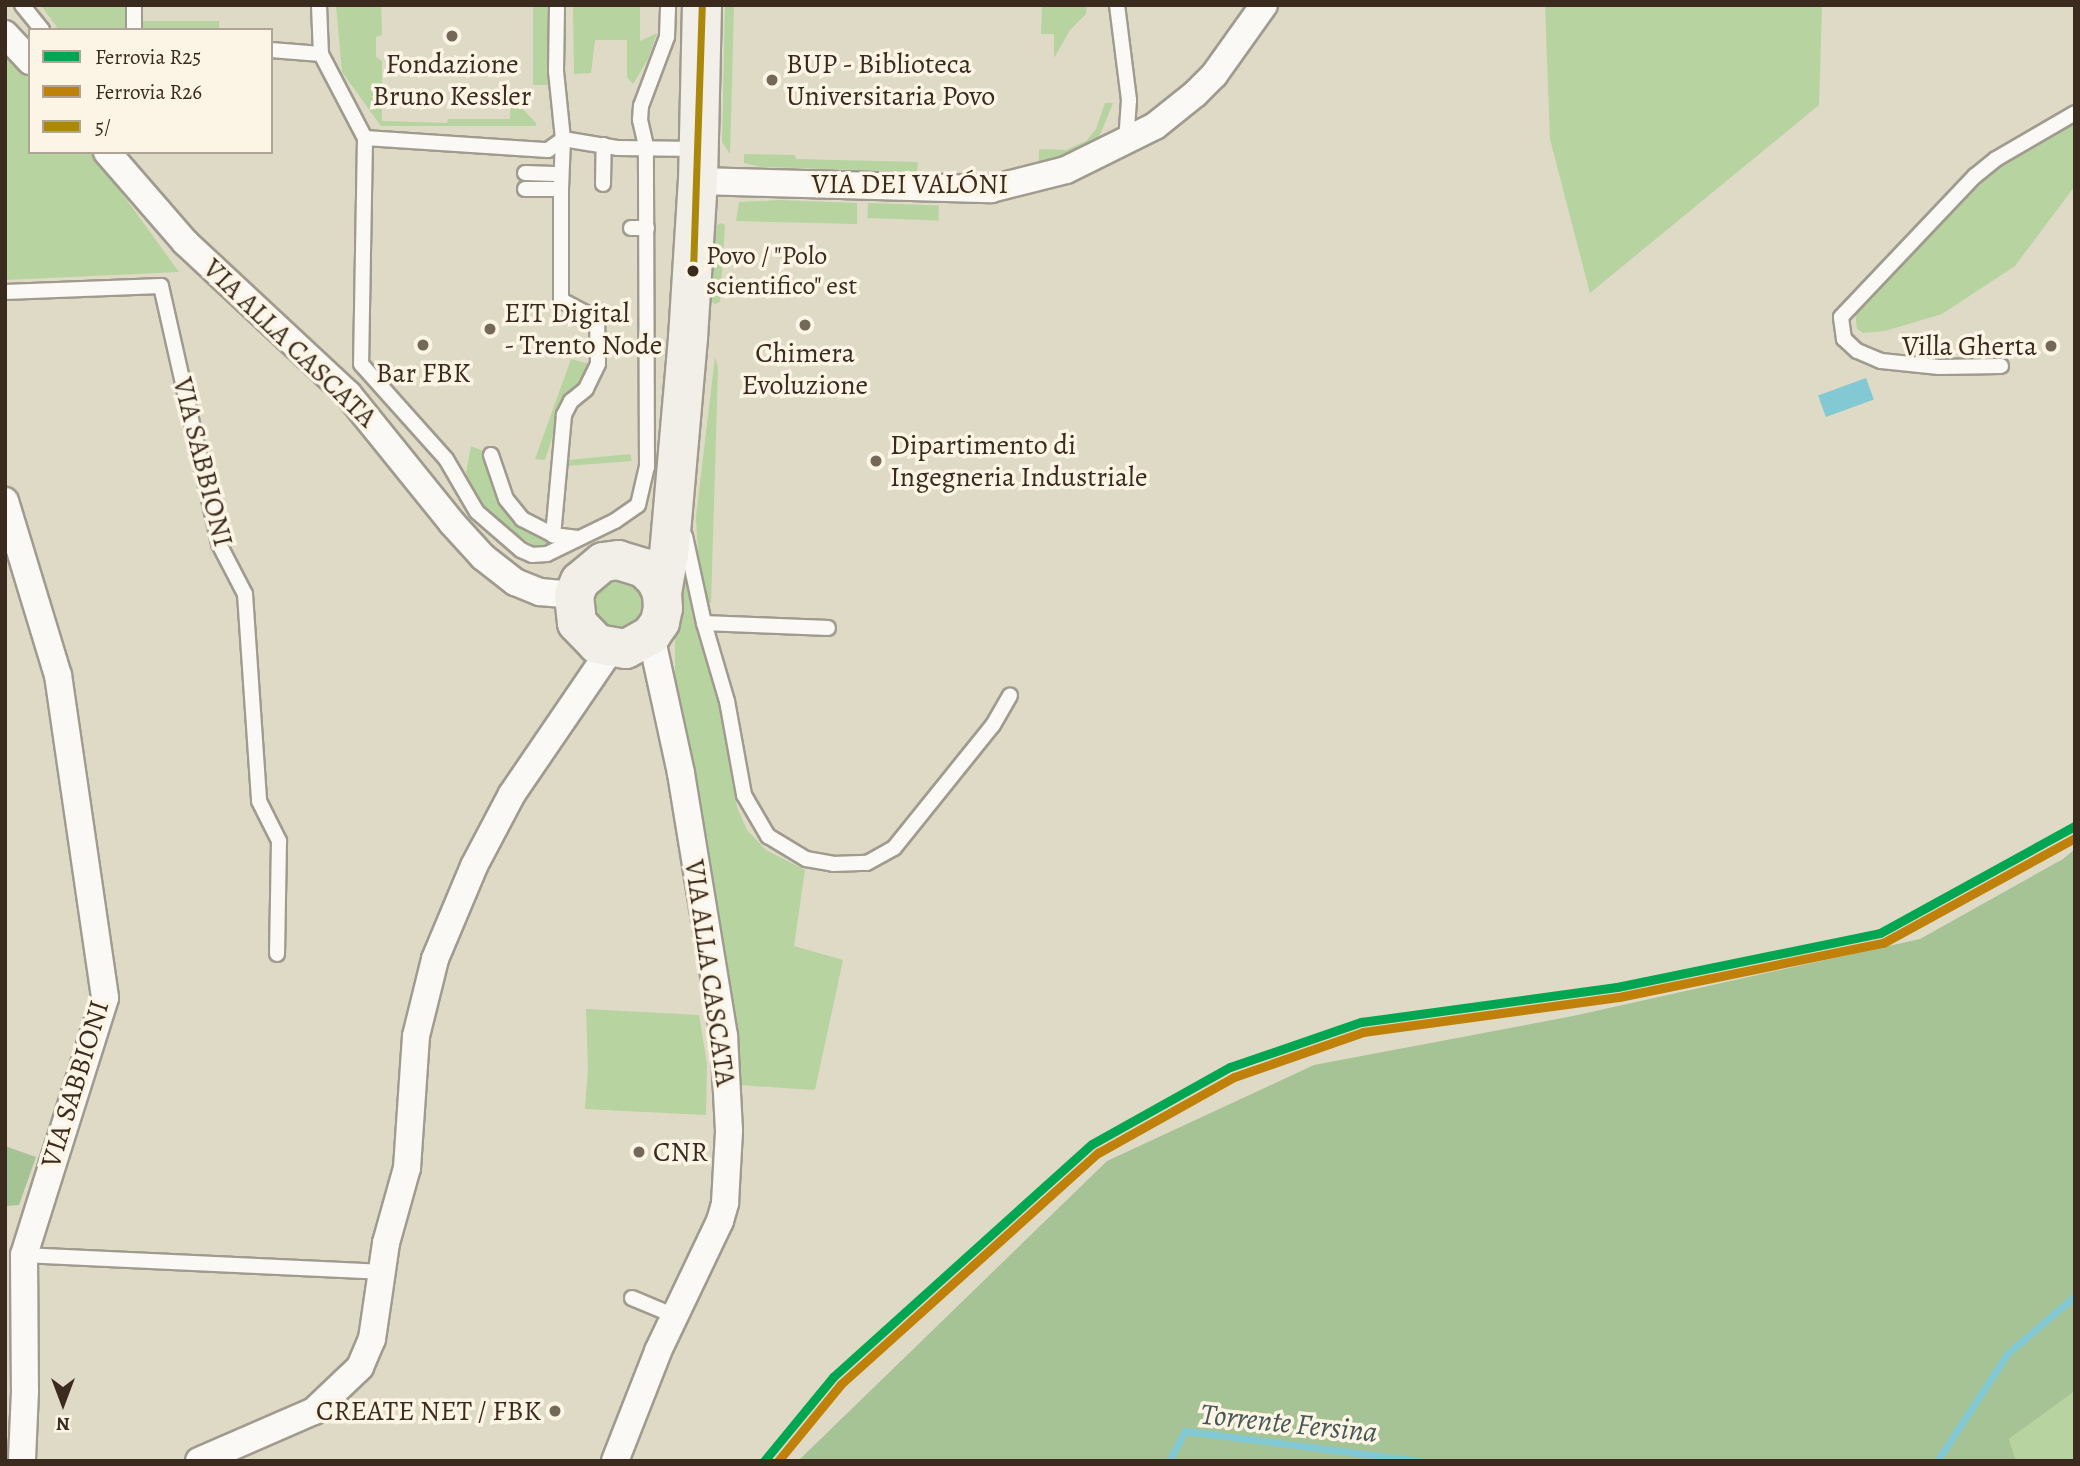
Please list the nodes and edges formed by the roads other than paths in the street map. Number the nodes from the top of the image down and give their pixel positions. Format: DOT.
graph roads {
  1 [pos="22,5"];
  2 [pos="134,5"];
  3 [pos="319,5"];
  4 [pos="557,5"];
  5 [pos="668,5"];
  6 [pos="702,5"];
  7 [pos="1116,5"];
  8 [pos="1264,5"];
  9 [pos="40,28"];
  10 [pos="134,28"];
  11 [pos="5,34"];
  12 [pos="273,50"];
  13 [pos="321,54"];
  14 [pos="28,59"];
  15 [pos="2075,113"];
  16 [pos="365,138"];
  17 [pos="563,139"];
  18 [pos="1126,143"];
  19 [pos="604,145"];
  20 [pos="646,146"];
  21 [pos="109,154"];
  22 [pos="699,165"];
  23 [pos="525,173"];
  24 [pos="561,181"];
  25 [pos="603,184"];
  26 [pos="525,189"];
  27 [pos="631,228"];
  28 [pos="647,228"];
  29 [pos="5,292"];
  30 [pos="2001,366"];
  31 [pos="491,455"];
  32 [pos="5,501"];
  33 [pos="672,507"];
  34 [pos="554,536"];
  35 [pos="580,538"];
  36 [pos="618,560"];
  37 [pos="662,593"];
  38 [pos="574,595"];
  39 [pos="704,623"];
  40 [pos="828,628"];
  41 [pos="651,635"];
  42 [pos="611,649"];
  43 [pos="1010,696"];
  44 [pos="277,954"];
  45 [pos="24,1255"];
  46 [pos="384,1272"];
  47 [pos="632,1298"];
  48 [pos="676,1316"];
  49 [pos="22,1461"];
  50 [pos="199,1461"];
  51 [pos="615,1461"];
  1 -- 9 [label="lane"];
  2 -- 10 [label="lane"];
  3 -- 13 [label="lane"];
  4 -- 17 [label="lane"];
  5 -- 20 [label="lane"];
  6 -- 22 [label="street"];
  7 -- 18 [label="lane"];
  8 -- 18 [label="street, VIA DEI VALÓNI"];
  11 -- 14 [label="street"];
  12 -- 13 [label="lane"];
  13 -- 16 [label="lane"];
  15 -- 30 [label="lane"];
  16 -- 17 [label="lane"];
  16 -- 35 [label="lane"];
  17 -- 19 [label="lane"];
  17 -- 24 [label="lane"];
  18 -- 22 [label="street, VIA DEI VALÓNI"];
  19 -- 20 [label="lane"];
  19 -- 25 [label="lane"];
  20 -- 22 [label="lane"];
  20 -- 28 [label="lane"];
  21 -- 38 [label="street, VIA ALLA CASCATA"];
  22 -- 33 [label="street"];
  23 -- 24 [label="lane"];
  24 -- 26 [label="lane"];
  24 -- 34 [label="lane"];
  27 -- 28 [label="lane"];
  28 -- 35 [label="lane"];
  29 -- 44 [label="lane, VIA SABBIONI"];
  31 -- 34 [label="lane"];
  32 -- 45 [label="street, VIA SABBIONI"];
  33 -- 36 [label="street"];
  33 -- 37 [label="street"];
  33 -- 39 [label="lane"];
  34 -- 35 [label="lane"];
  36 -- 37 [label="street"];
  36 -- 38 [label="street"];
  37 -- 41 [label="street"];
  38 -- 42 [label="street"];
  39 -- 40 [label="lane"];
  39 -- 43 [label="lane"];
  41 -- 42 [label="street"];
  41 -- 48 [label="street, VIA ALLA CASCATA"];
  42 -- 46 [label="street"];
  45 -- 46 [label="lane"];
  45 -- 49 [label="street, VIA SABBIONI"];
  46 -- 50 [label="street"];
  47 -- 48 [label="lane"];
  48 -- 51 [label="street, VIA ALLA CASCATA"];
}
